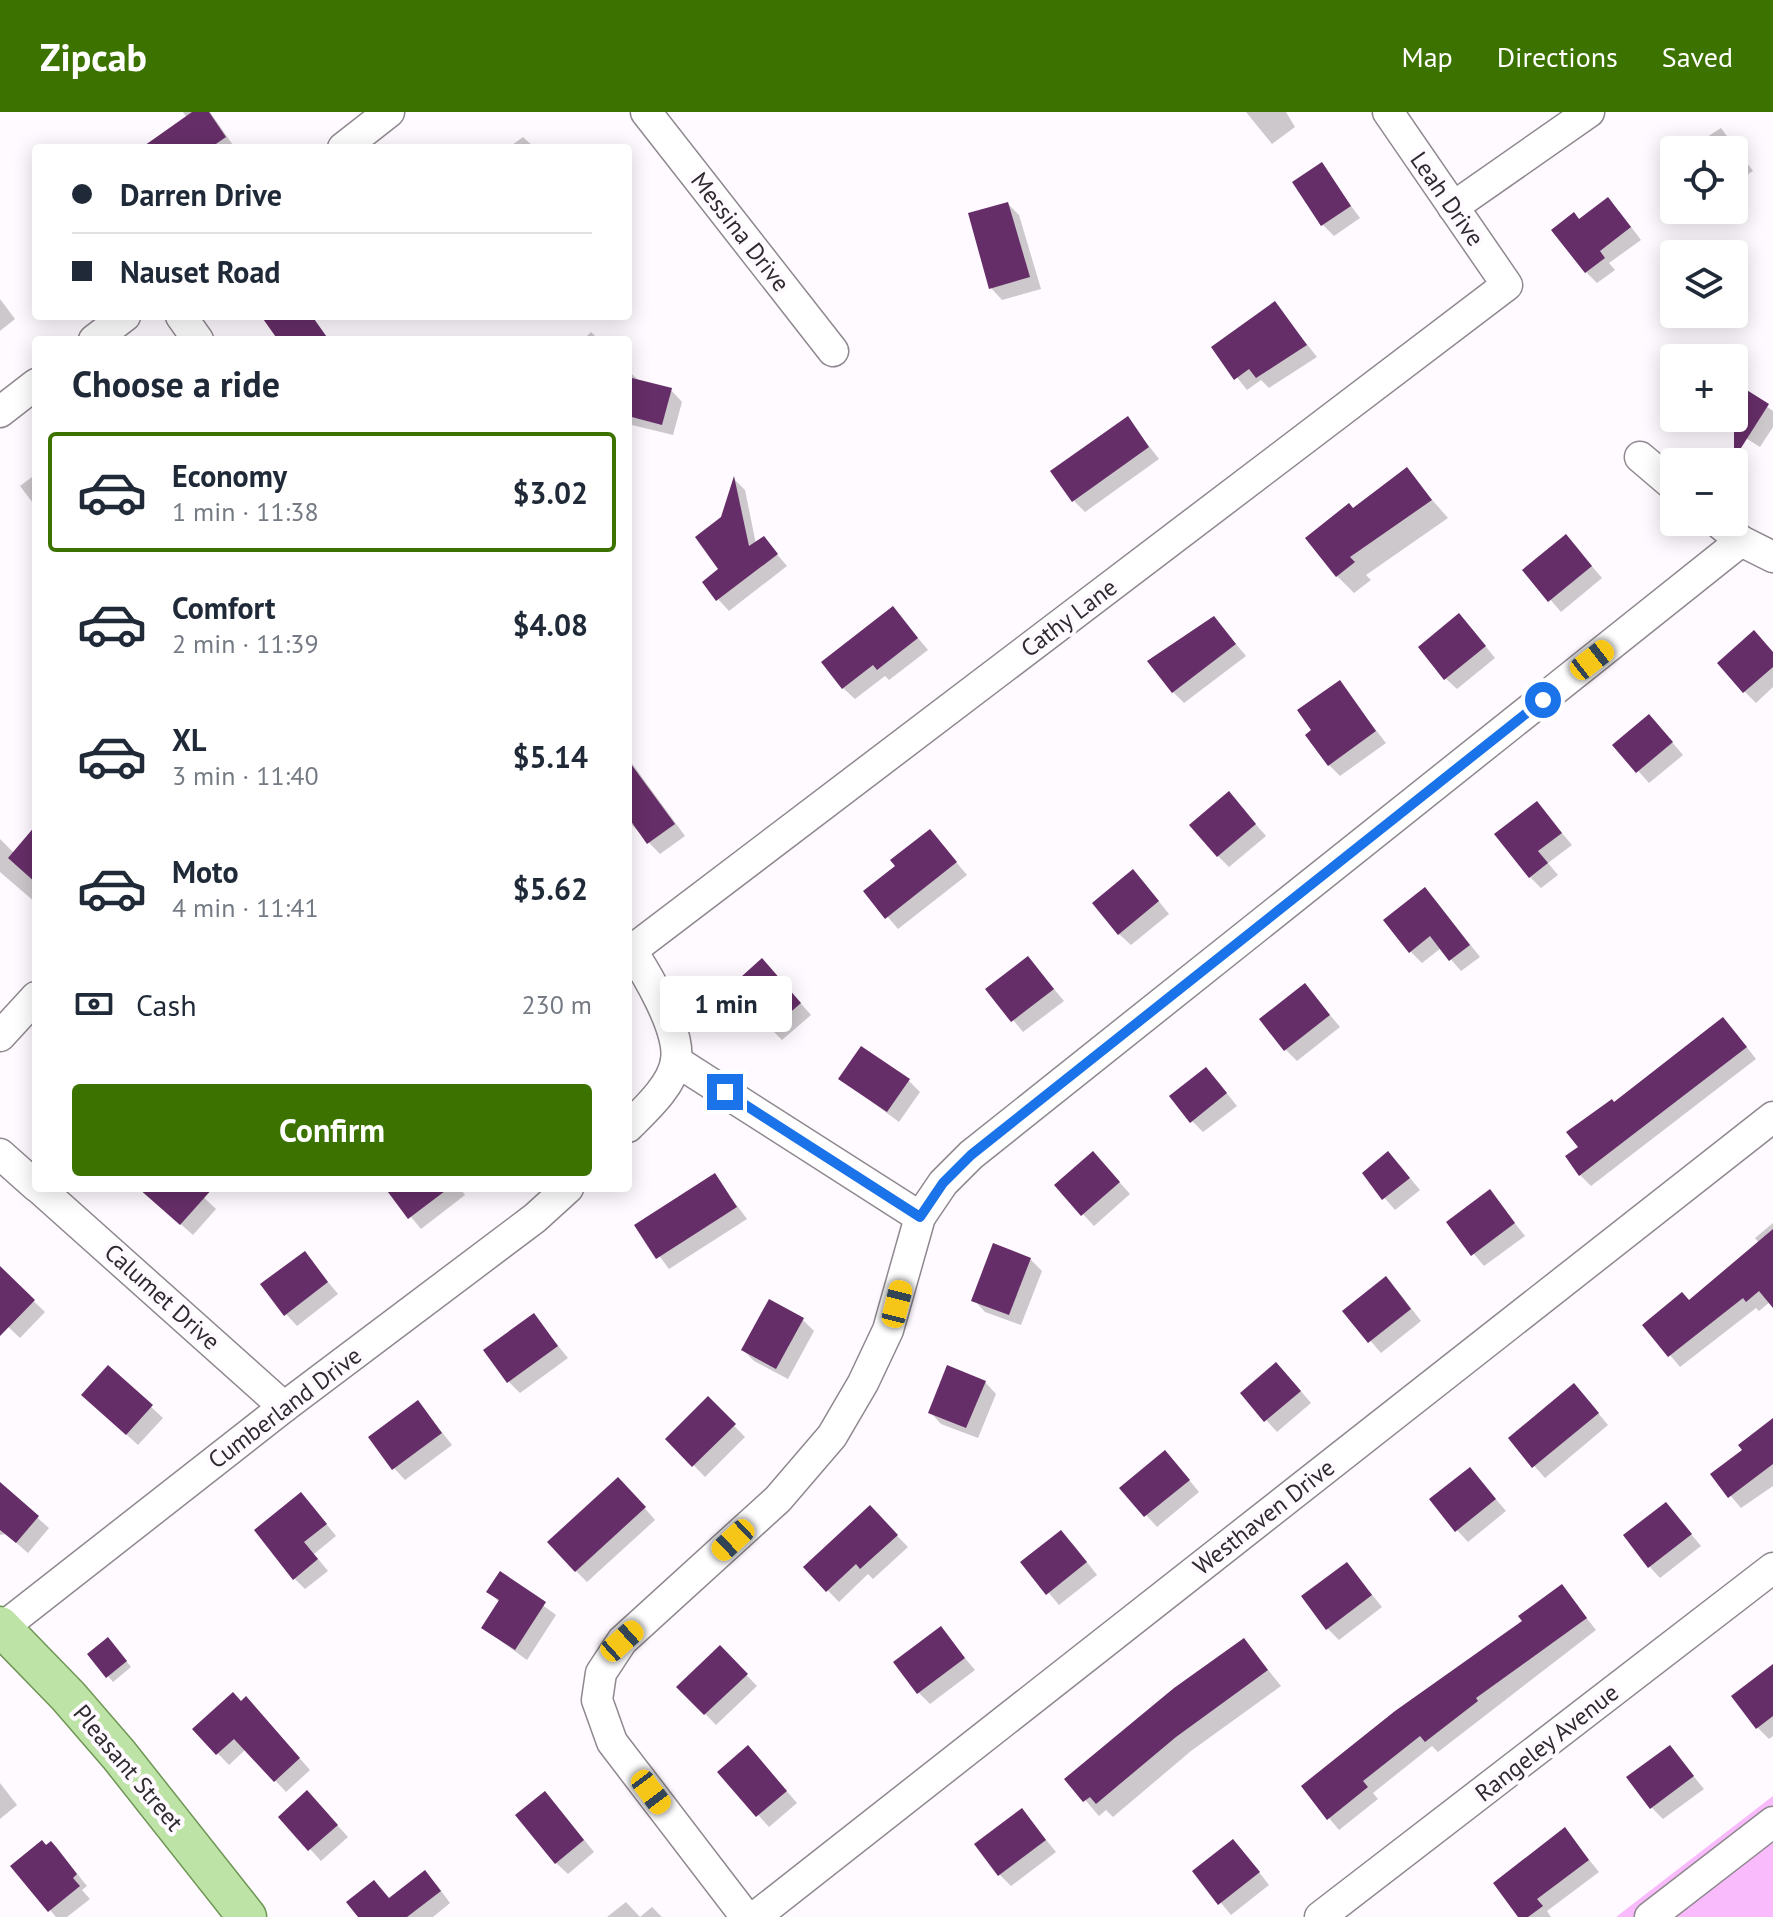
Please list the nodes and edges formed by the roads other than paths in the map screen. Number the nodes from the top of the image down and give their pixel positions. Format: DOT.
graph roads {
  1 [pos="389,112"];
  2 [pos="646,112"];
  3 [pos="1388,112"];
  4 [pos="1589,112"];
  5 [pos="348,144"];
  6 [pos="1453,207"];
  7 [pos="1507,285"];
  8 [pos="120,320"];
  9 [pos="99,336"];
  10 [pos="833,351"];
  11 [pos="32,387"];
  12 [pos="0,412"];
  13 [pos="1640,457"];
  14 [pos="1660,474"];
  15 [pos="1735,536"];
  16 [pos="1741,541"];
  17 [pos="1773,557"];
  18 [pos="632,946"];
  19 [pos="632,952"];
  20 [pos="32,1001"];
  21 [pos="0,1036"];
  22 [pos="676,1061"];
  23 [pos="1773,1117"];
  24 [pos="632,1123"];
  25 [pos="0,1154"];
  26 [pos="32,1183"];
  27 [pos="43,1192"];
  28 [pos="563,1192"];
  29 [pos="920,1217"];
  30 [pos="284,1407"];
  31 [pos="1773,1568"];
  32 [pos="1,1627"];
  33 [pos="1771,1829"];
  34 [pos="247,1917"];
  35 [pos="746,1917"];
  36 [pos="755,1917"];
  37 [pos="1320,1917"];
  38 [pos="1650,1917"];
  1 -- 5 [label="street"];
  2 -- 10 [label="street, Messina Drive"];
  3 -- 6 [label="street, Leah Drive"];
  4 -- 6 [label="street"];
  6 -- 7 [label="street, Leah Drive"];
  7 -- 18 [label="street, Cathy Lane"];
  8 -- 9 [label="street"];
  11 -- 12 [label="street"];
  13 -- 14 [label="street"];
  15 -- 16 [label="street"];
  16 -- 17 [label="street"];
  16 -- 29 [label="street"];
  19 -- 22 [label="street"];
  20 -- 21 [label="street"];
  22 -- 24 [label="street"];
  22 -- 29 [label="street"];
  23 -- 36 [label="street, Westhaven Drive"];
  25 -- 26 [label="street, Calumet Drive"];
  27 -- 30 [label="street, Calumet Drive"];
  28 -- 30 [label="street, Cumberland Drive"];
  29 -- 35 [label="street"];
  30 -- 32 [label="street, Cumberland Drive"];
  31 -- 37 [label="street, Rangeley Avenue"];
  32 -- 34 [label="main road, Pleasant Street"];
  33 -- 38 [label="street"];
}
